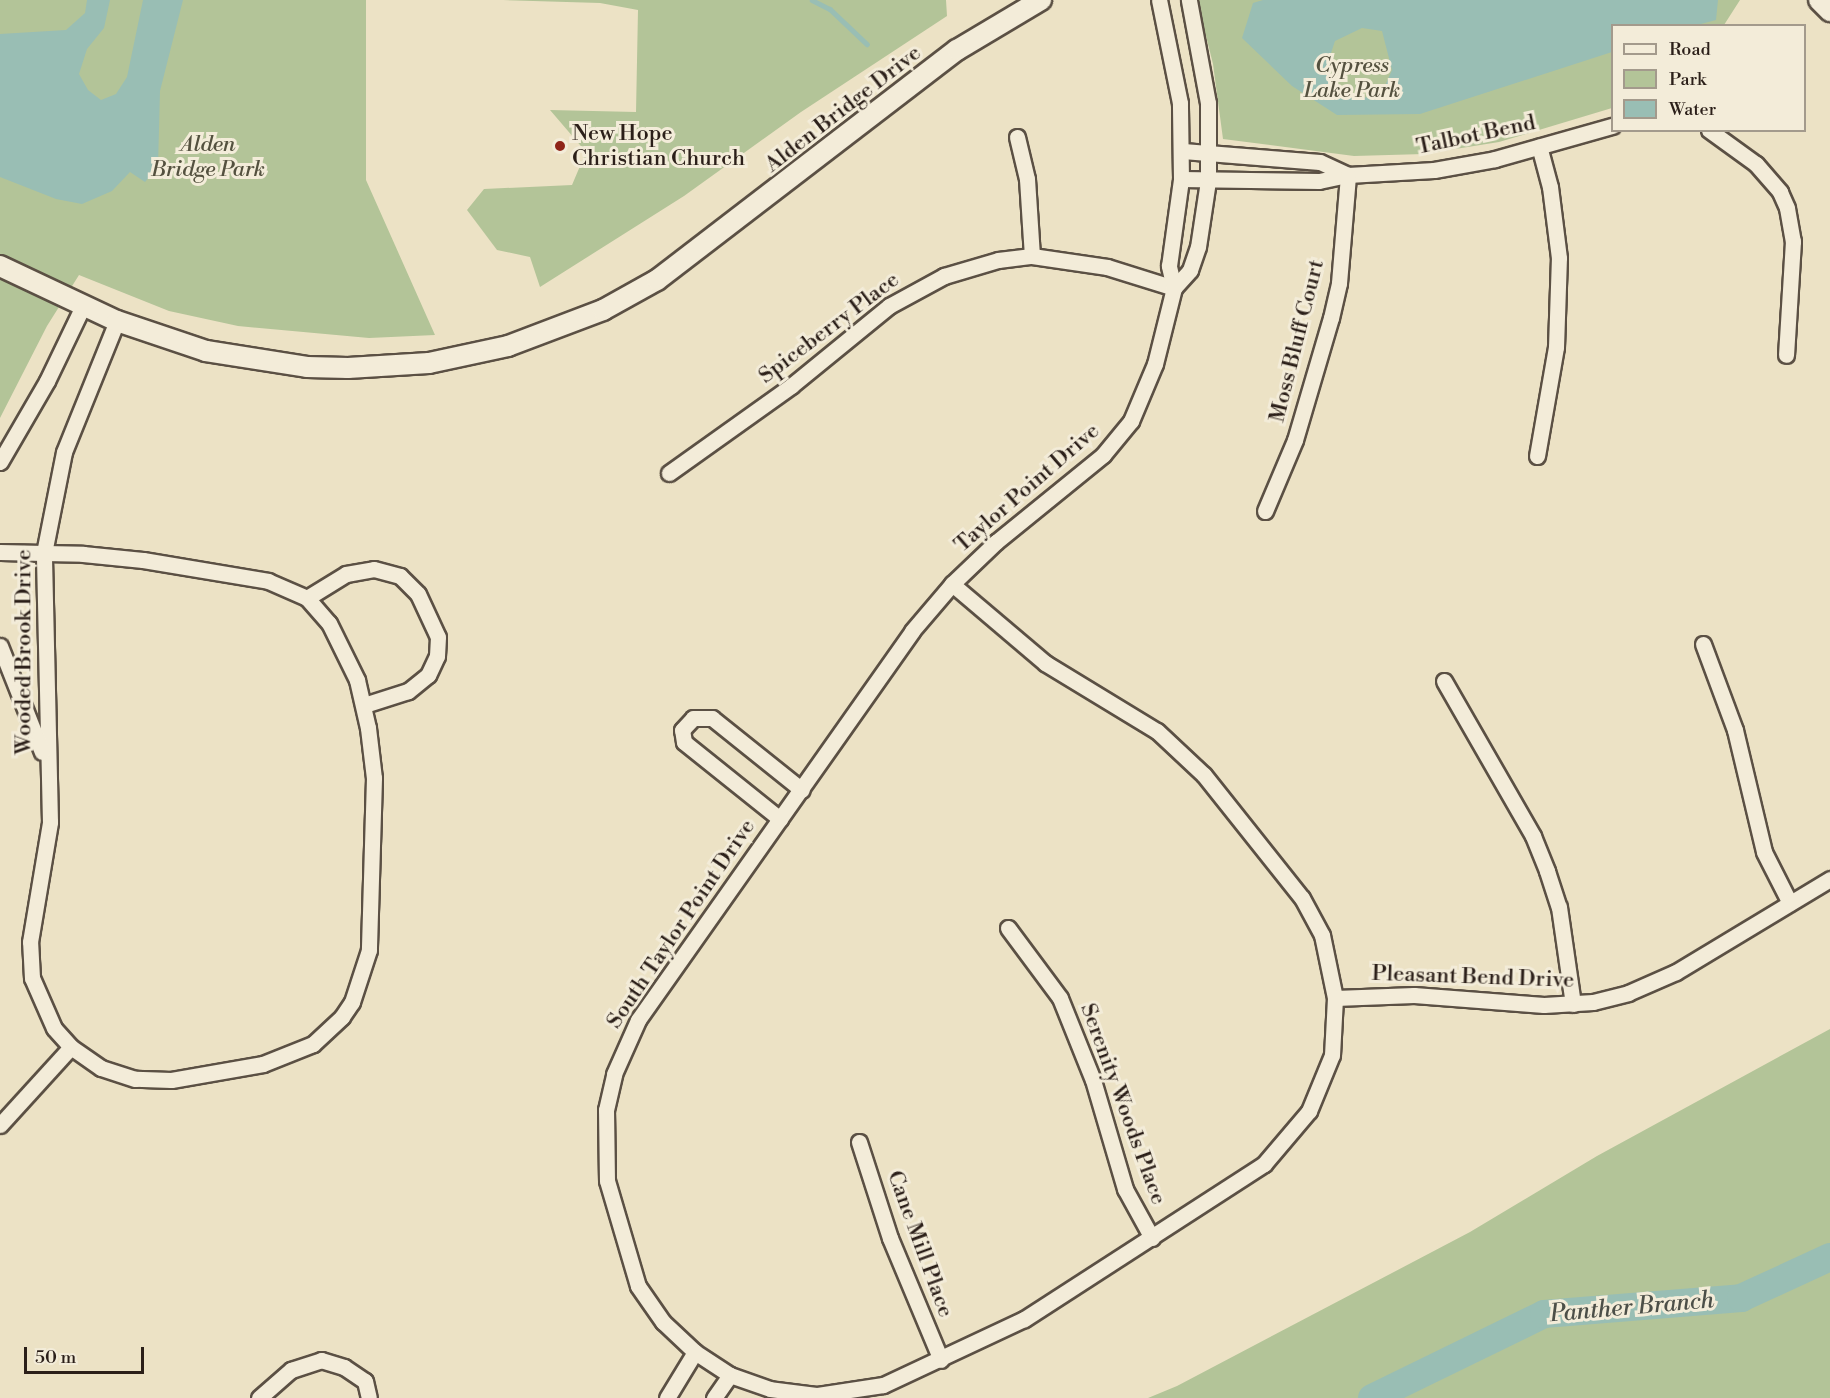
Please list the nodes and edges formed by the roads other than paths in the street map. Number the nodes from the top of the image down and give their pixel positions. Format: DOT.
graph roads {
  1 [pos="1041,0"];
  2 [pos="1159,0"];
  3 [pos="1189,0"];
  4 [pos="1819,0"];
  5 [pos="1830,11"];
  6 [pos="1611,126"];
  7 [pos="1712,132"];
  8 [pos="1017,137"];
  9 [pos="1539,146"];
  10 [pos="1183,151"];
  11 [pos="1209,152"];
  12 [pos="1348,175"];
  13 [pos="1181,179"];
  14 [pos="1208,181"];
  15 [pos="1032,256"];
  16 [pos="0,266"];
  17 [pos="1174,288"];
  18 [pos="83,306"];
  19 [pos="117,321"];
  20 [pos="1786,355"];
  21 [pos="1537,456"];
  22 [pos="0,462"];
  23 [pos="669,473"];
  24 [pos="1265,511"];
  25 [pos="0,552"];
  26 [pos="44,553"];
  27 [pos="952,584"];
  28 [pos="307,598"];
  29 [pos="1703,644"];
  30 [pos="0,646"];
  31 [pos="1444,681"];
  32 [pos="364,705"];
  33 [pos="47,779"];
  34 [pos="802,790"];
  35 [pos="780,819"];
  36 [pos="1830,879"];
  37 [pos="1790,903"];
  38 [pos="1008,928"];
  39 [pos="1335,998"];
  40 [pos="1573,1004"];
  41 [pos="71,1047"];
  42 [pos="0,1125"];
  43 [pos="859,1142"];
  44 [pos="1152,1238"];
  45 [pos="695,1352"];
  46 [pos="941,1360"];
  47 [pos="730,1375"];
  48 [pos="258,1398"];
  49 [pos="369,1398"];
  50 [pos="667,1398"];
  51 [pos="714,1398"];
  1 -- 19 [label="street, Alden Bridge Drive"];
  2 -- 10 [label="street, Taylor Point Drive"];
  3 -- 11 [label="street, Taylor Point Drive"];
  4 -- 5 [label="street"];
  6 -- 9 [label="street, Talbot Bend"];
  7 -- 20 [label="street"];
  8 -- 15 [label="street"];
  9 -- 12 [label="street, Talbot Bend"];
  9 -- 21 [label="street"];
  10 -- 11 [label="street, Talbot Bend"];
  10 -- 13 [label="street, Taylor Point Drive"];
  11 -- 12 [label="street, Talbot Bend"];
  11 -- 14 [label="street, Taylor Point Drive"];
  12 -- 14 [label="street, Talbot Bend"];
  12 -- 24 [label="street, Moss Bluff Court"];
  13 -- 14 [label="street, Talbot Bend"];
  13 -- 17 [label="street, Taylor Point Drive"];
  14 -- 17 [label="street, Taylor Point Drive"];
  15 -- 17 [label="street, Spiceberry Place"];
  15 -- 23 [label="street, Spiceberry Place"];
  16 -- 18 [label="street, Alden Bridge Drive"];
  17 -- 27 [label="street, Taylor Point Drive"];
  18 -- 19 [label="street, Alden Bridge Drive"];
  18 -- 22 [label="street"];
  19 -- 26 [label="street, Wooded Brook Drive"];
  25 -- 26 [label="street"];
  26 -- 28 [label="street"];
  26 -- 33 [label="street, Wooded Brook Drive"];
  27 -- 34 [label="street, South Taylor Point Drive"];
  27 -- 39 [label="street, South Taylor Point Drive"];
  28 -- 32 [label="street"];
  28 -- 32 [label="street"];
  29 -- 37 [label="street"];
  30 -- 33 [label="street, Wooded Brook Drive"];
  31 -- 40 [label="street"];
  32 -- 41 [label="street"];
  33 -- 41 [label="street, Wooded Brook Drive"];
  34 -- 35 [label="street, South Taylor Point Drive"];
  34 -- 35 [label="street"];
  35 -- 45 [label="street, South Taylor Point Drive"];
  36 -- 37 [label="street, Pleasant Bend Drive"];
  37 -- 40 [label="street, Pleasant Bend Drive"];
  38 -- 44 [label="street, Serenity Woods Place"];
  39 -- 40 [label="street, Pleasant Bend Drive"];
  39 -- 44 [label="street, South Taylor Point Drive"];
  41 -- 42 [label="street"];
  43 -- 46 [label="street, Cane Mill Place"];
  44 -- 46 [label="street, South Taylor Point Drive"];
  45 -- 47 [label="street, South Taylor Point Drive"];
  45 -- 50 [label="street"];
  46 -- 47 [label="street, South Taylor Point Drive"];
  47 -- 51 [label="street"];
  48 -- 49 [label="street"];
}
